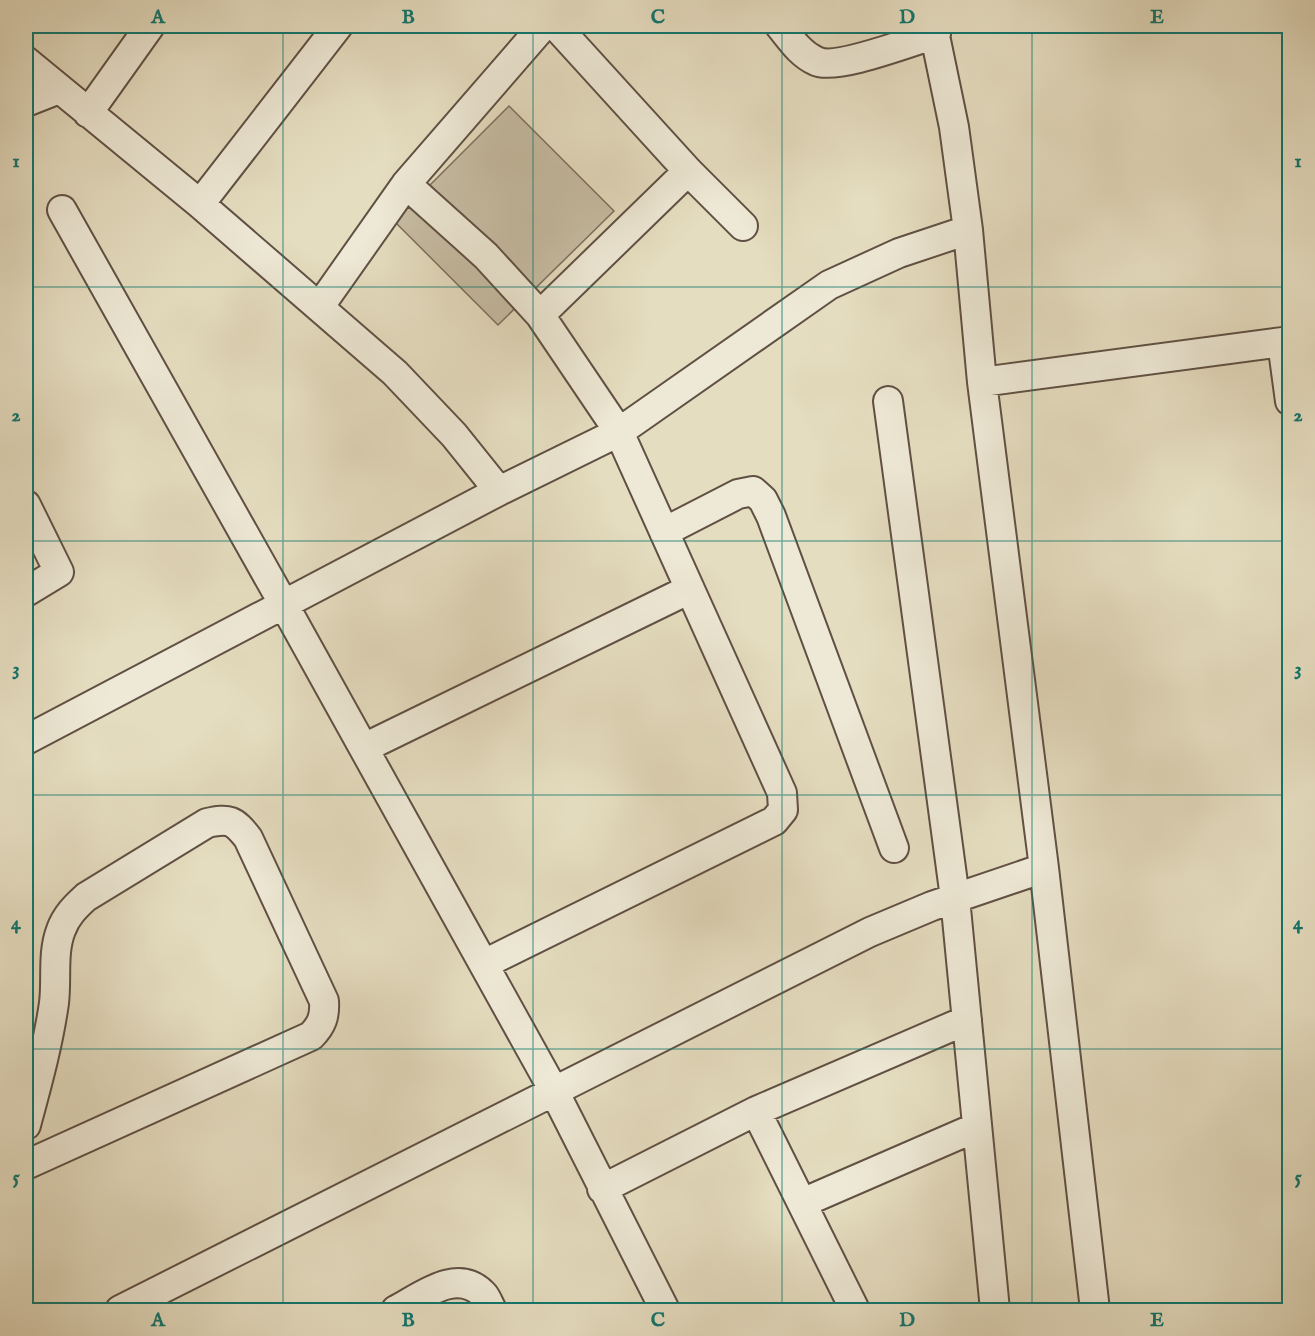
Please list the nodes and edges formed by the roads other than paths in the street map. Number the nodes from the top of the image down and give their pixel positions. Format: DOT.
graph roads {
  1 [pos="150,26"];
  2 [pos="338,26"];
  3 [pos="543,26"];
  4 [pos="556,26"];
  5 [pos="780,26"];
  6 [pos="935,30"];
  7 [pos="26,61"];
  8 [pos="59,89"];
  9 [pos="26,102"];
  10 [pos="88,113"];
  11 [pos="688,171"];
  12 [pos="406,184"];
  13 [pos="200,204"];
  14 [pos="62,210"];
  15 [pos="743,226"];
  16 [pos="968,230"];
  17 [pos="320,306"];
  18 [pos="540,315"];
  19 [pos="1286,342"];
  20 [pos="982,382"];
  21 [pos="888,401"];
  22 [pos="1290,401"];
  23 [pos="619,432"];
  24 [pos="499,491"];
  25 [pos="26,505"];
  26 [pos="664,532"];
  27 [pos="690,589"];
  28 [pos="26,592"];
  29 [pos="284,603"];
  30 [pos="26,740"];
  31 [pos="364,748"];
  32 [pos="894,848"];
  33 [pos="1044,868"];
  34 [pos="955,898"];
  35 [pos="483,963"];
  36 [pos="967,1020"];
  37 [pos="554,1090"];
  38 [pos="756,1111"];
  39 [pos="26,1125"];
  40 [pos="977,1127"];
  41 [pos="26,1165"];
  42 [pos="602,1189"];
  43 [pos="802,1203"];
  44 [pos="120,1311"];
  45 [pos="396,1311"];
  46 [pos="492,1311"];
  47 [pos="665,1311"];
  48 [pos="855,1311"];
  49 [pos="995,1311"];
  50 [pos="1095,1311"];
  1 -- 10 [label="street"];
  2 -- 13 [label="street"];
  3 -- 12 [label="street"];
  4 -- 11 [label="street"];
  5 -- 6 [label="street"];
  6 -- 16 [label="street"];
  7 -- 8 [label="street"];
  8 -- 9 [label="street"];
  8 -- 10 [label="street"];
  10 -- 13 [label="street"];
  11 -- 15 [label="street"];
  11 -- 18 [label="street"];
  12 -- 17 [label="street"];
  12 -- 18 [label="street"];
  13 -- 17 [label="street"];
  14 -- 29 [label="street"];
  16 -- 20 [label="street"];
  16 -- 23 [label="street"];
  17 -- 24 [label="street"];
  18 -- 23 [label="street"];
  19 -- 20 [label="street"];
  19 -- 22 [label="street"];
  20 -- 33 [label="street"];
  21 -- 34 [label="street"];
  23 -- 24 [label="street"];
  23 -- 26 [label="street"];
  24 -- 29 [label="street"];
  25 -- 28 [label="street"];
  26 -- 27 [label="street"];
  26 -- 32 [label="street"];
  27 -- 31 [label="street"];
  27 -- 35 [label="street"];
  29 -- 30 [label="street"];
  29 -- 31 [label="street"];
  31 -- 35 [label="street"];
  33 -- 34 [label="street"];
  33 -- 50 [label="street"];
  34 -- 36 [label="street"];
  34 -- 37 [label="street"];
  35 -- 37 [label="street"];
  36 -- 38 [label="street"];
  36 -- 40 [label="street"];
  37 -- 42 [label="street"];
  37 -- 44 [label="street"];
  38 -- 42 [label="street"];
  38 -- 43 [label="street"];
  39 -- 41 [label="street"];
  40 -- 43 [label="street"];
  40 -- 49 [label="street"];
  42 -- 47 [label="street"];
  43 -- 48 [label="street"];
  45 -- 46 [label="street"];
}
